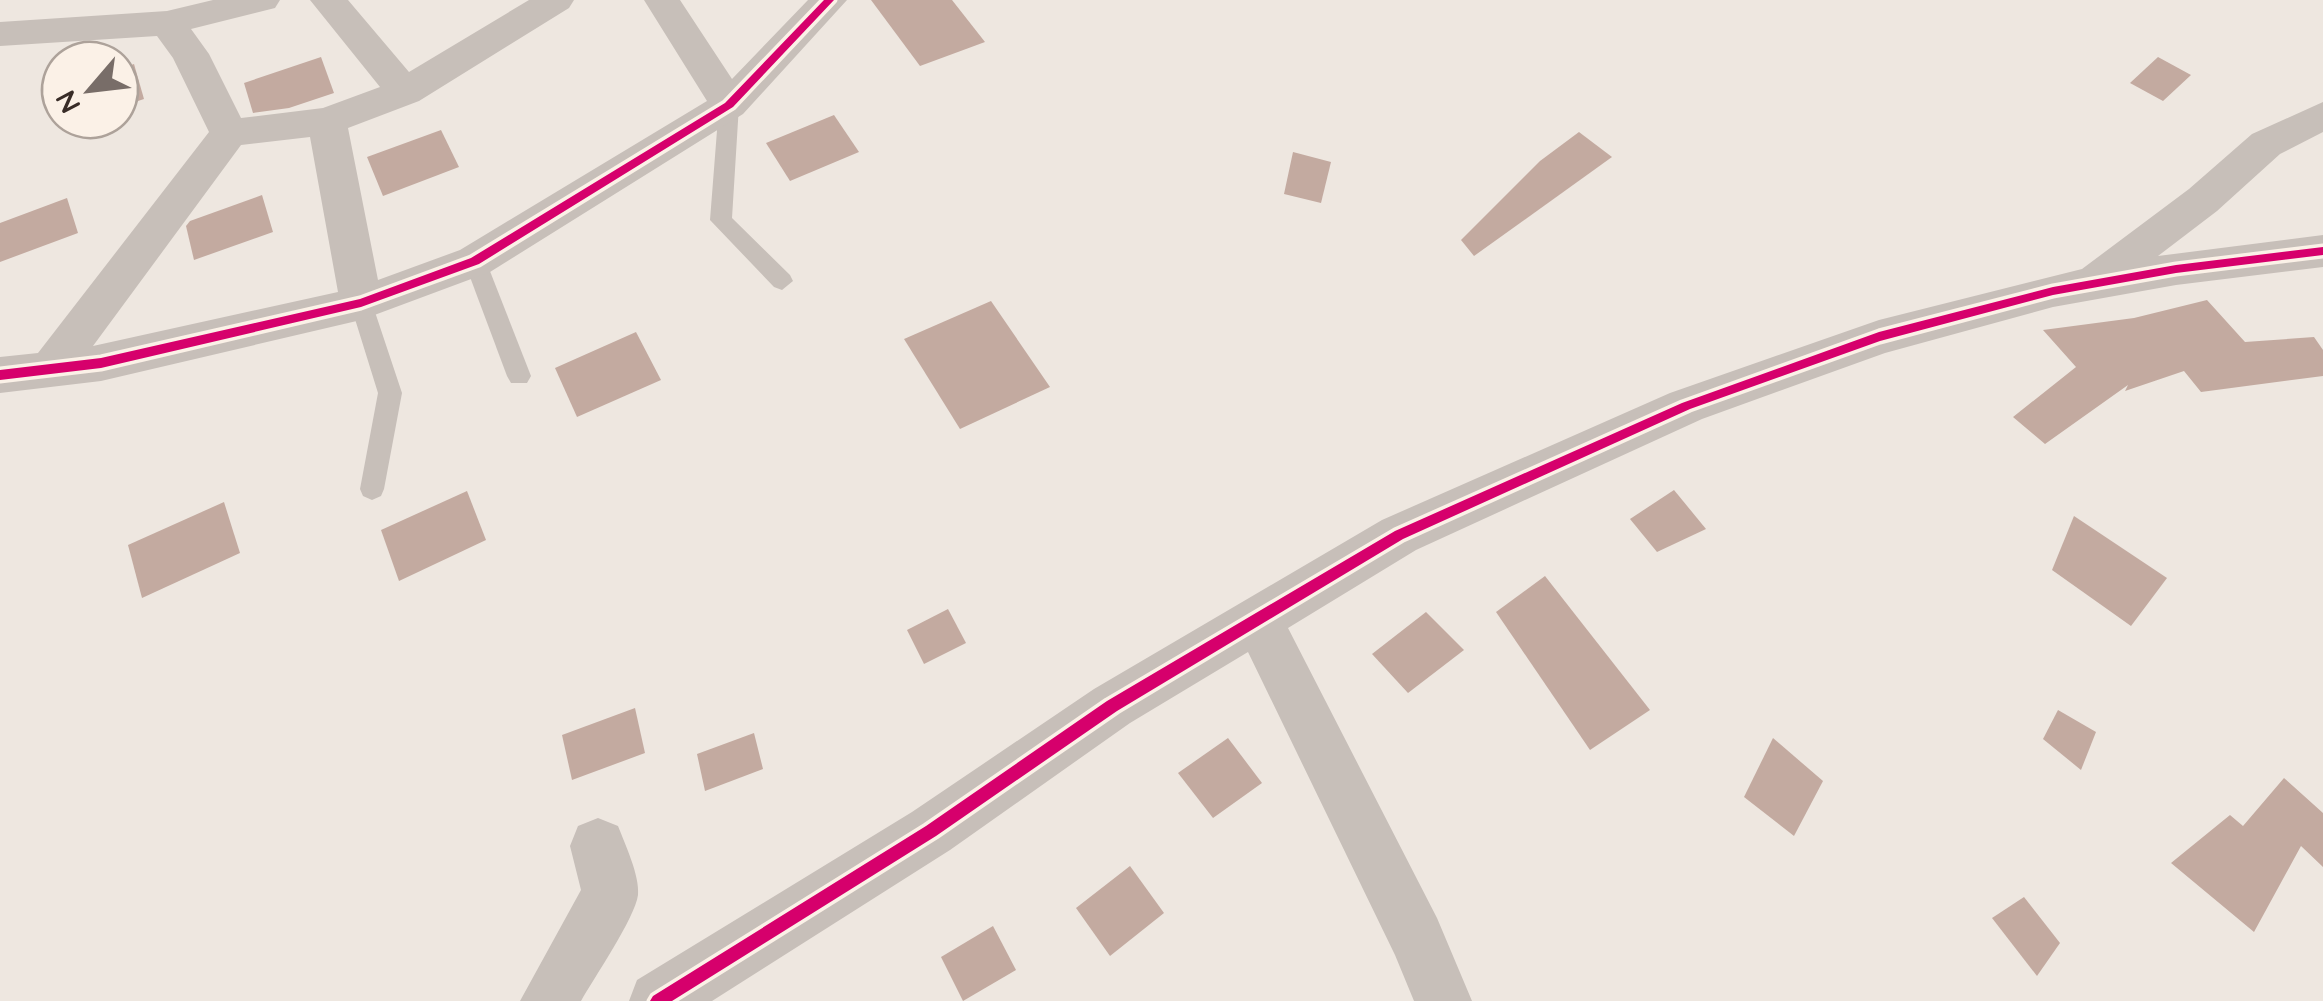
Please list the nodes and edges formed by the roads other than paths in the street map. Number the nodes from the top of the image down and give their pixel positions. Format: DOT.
graph roads {
  1 [pos="262,0"];
  2 [pos="328,0"];
  3 [pos="556,0"];
  4 [pos="662,0"];
  5 [pos="829,0"];
  6 [pos="167,23"];
  7 [pos="0,34"];
  8 [pos="405,92"];
  9 [pos="729,104"];
  10 [pos="2323,116"];
  11 [pos="328,121"];
  12 [pos="229,133"];
  13 [pos="2323,250"];
  14 [pos="475,260"];
  15 [pos="782,281"];
  16 [pos="2092,284"];
  17 [pos="361,303"];
  18 [pos="51,369"];
  19 [pos="0,375"];
  20 [pos="519,376"];
  21 [pos="372,489"];
  22 [pos="1258,619"];
  23 [pos="598,846"];
  24 [pos="549,1001"];
  25 [pos="658,1001"];
  26 [pos="1443,1001"];
  1 -- 6 [label="street"];
  2 -- 8 [label="street"];
  3 -- 8 [label="street"];
  4 -- 9 [label="street"];
  5 -- 9 [label="street"];
  6 -- 7 [label="street"];
  6 -- 12 [label="street"];
  8 -- 11 [label="street"];
  9 -- 14 [label="street"];
  9 -- 15 [label="lane"];
  10 -- 16 [label="street"];
  11 -- 12 [label="street"];
  11 -- 17 [label="street"];
  12 -- 18 [label="street"];
  13 -- 16 [label="street"];
  14 -- 17 [label="street"];
  14 -- 20 [label="lane"];
  16 -- 22 [label="street"];
  17 -- 18 [label="street"];
  17 -- 21 [label="lane"];
  18 -- 19 [label="street"];
  22 -- 25 [label="street"];
  22 -- 26 [label="street"];
  23 -- 24 [label="street"];
}
